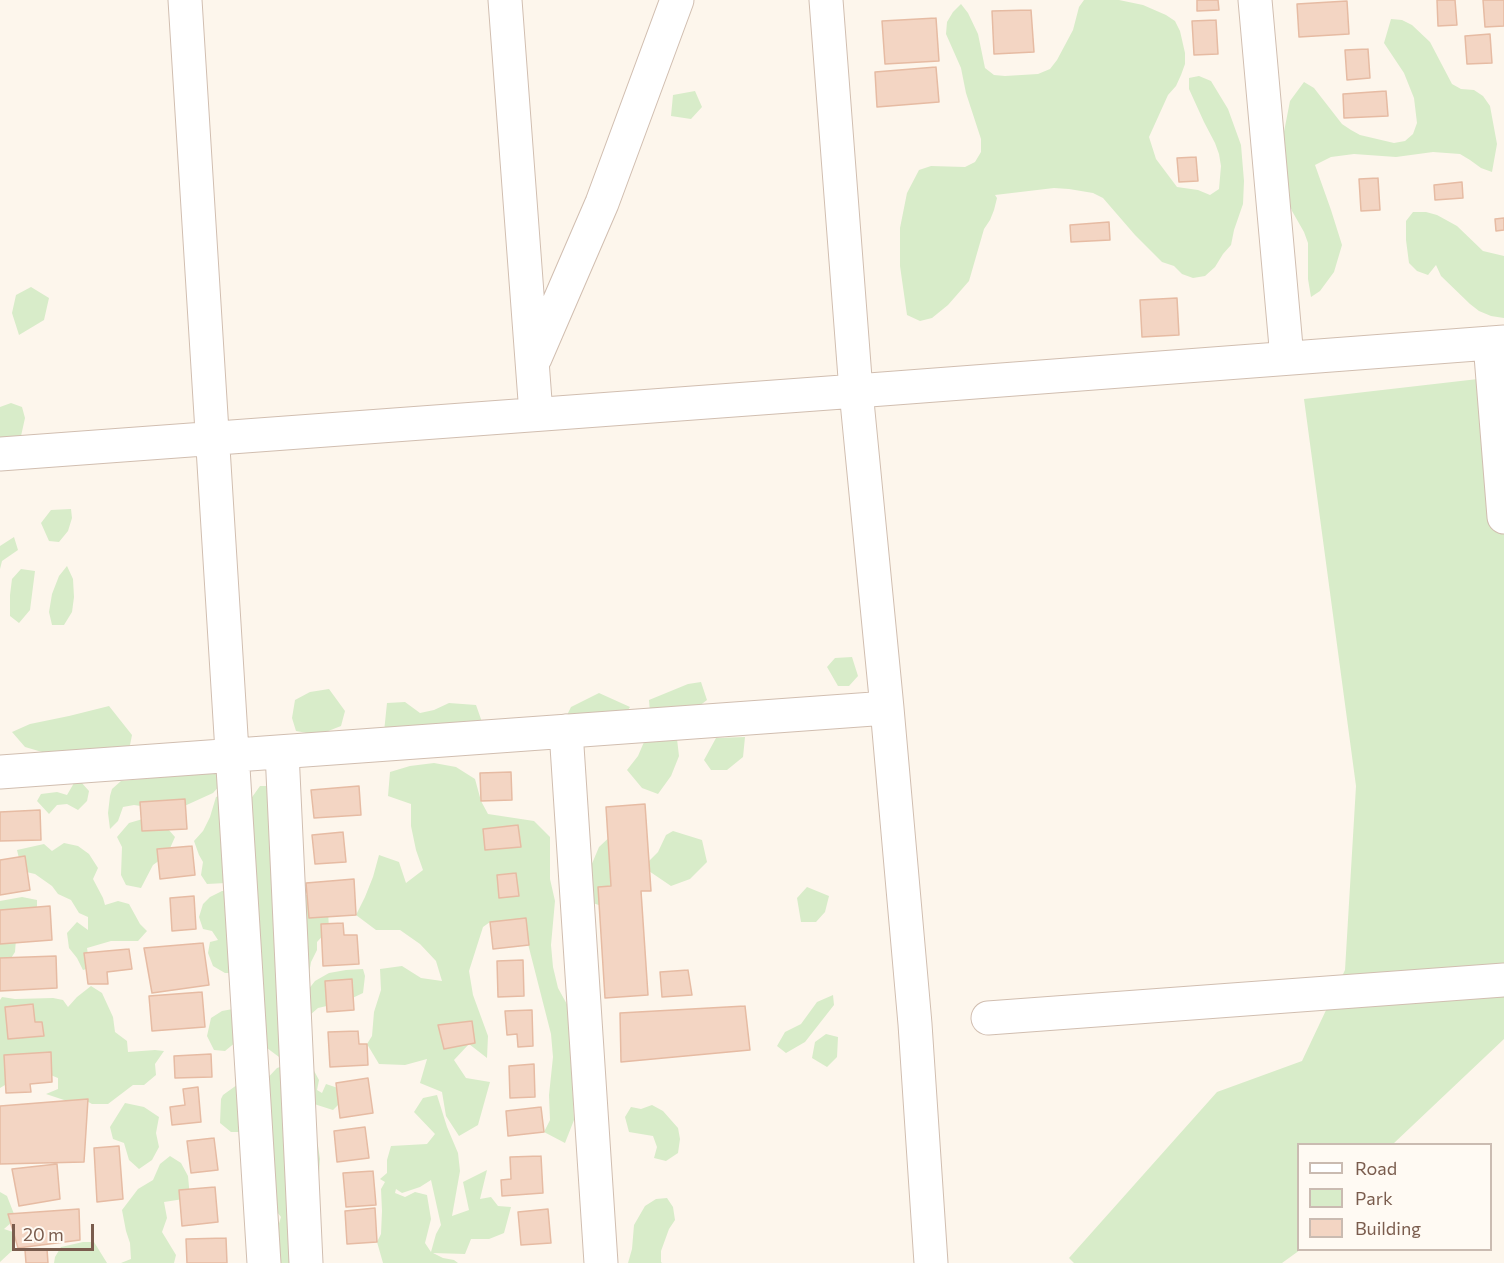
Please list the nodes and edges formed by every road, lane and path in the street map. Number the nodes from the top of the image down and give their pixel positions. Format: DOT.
graph roads {
  1 [pos="185,0"];
  2 [pos="504,0"];
  3 [pos="677,0"];
  4 [pos="831,0"];
  5 [pos="1255,0"];
  6 [pos="1497,342"];
  7 [pos="1287,358"];
  8 [pos="533,363"];
  9 [pos="856,391"];
  10 [pos="536,414"];
  11 [pos="212,438"];
  12 [pos="0,454"];
  13 [pos="1504,517"];
  14 [pos="887,708"];
  15 [pos="566,731"];
  16 [pos="282,752"];
  17 [pos="232,755"];
  18 [pos="0,772"];
  19 [pos="1504,980"];
  20 [pos="988,1018"];
  21 [pos="264,1263"];
  22 [pos="306,1263"];
  23 [pos="601,1263"];
  24 [pos="931,1263"];
  1 -- 11 [label="street"];
  2 -- 8 [label="street"];
  3 -- 8 [label="street"];
  4 -- 9 [label="street"];
  5 -- 7 [label="street"];
  6 -- 7 [label="street"];
  6 -- 13 [label="street"];
  7 -- 9 [label="street"];
  8 -- 10 [label="street"];
  9 -- 10 [label="street"];
  9 -- 14 [label="street"];
  10 -- 11 [label="street"];
  11 -- 12 [label="street"];
  11 -- 17 [label="street"];
  14 -- 15 [label="street"];
  14 -- 24 [label="street"];
  15 -- 16 [label="street"];
  15 -- 23 [label="street"];
  16 -- 17 [label="street"];
  16 -- 22 [label="street"];
  17 -- 18 [label="street"];
  17 -- 21 [label="street"];
  19 -- 20 [label="street"];
}
